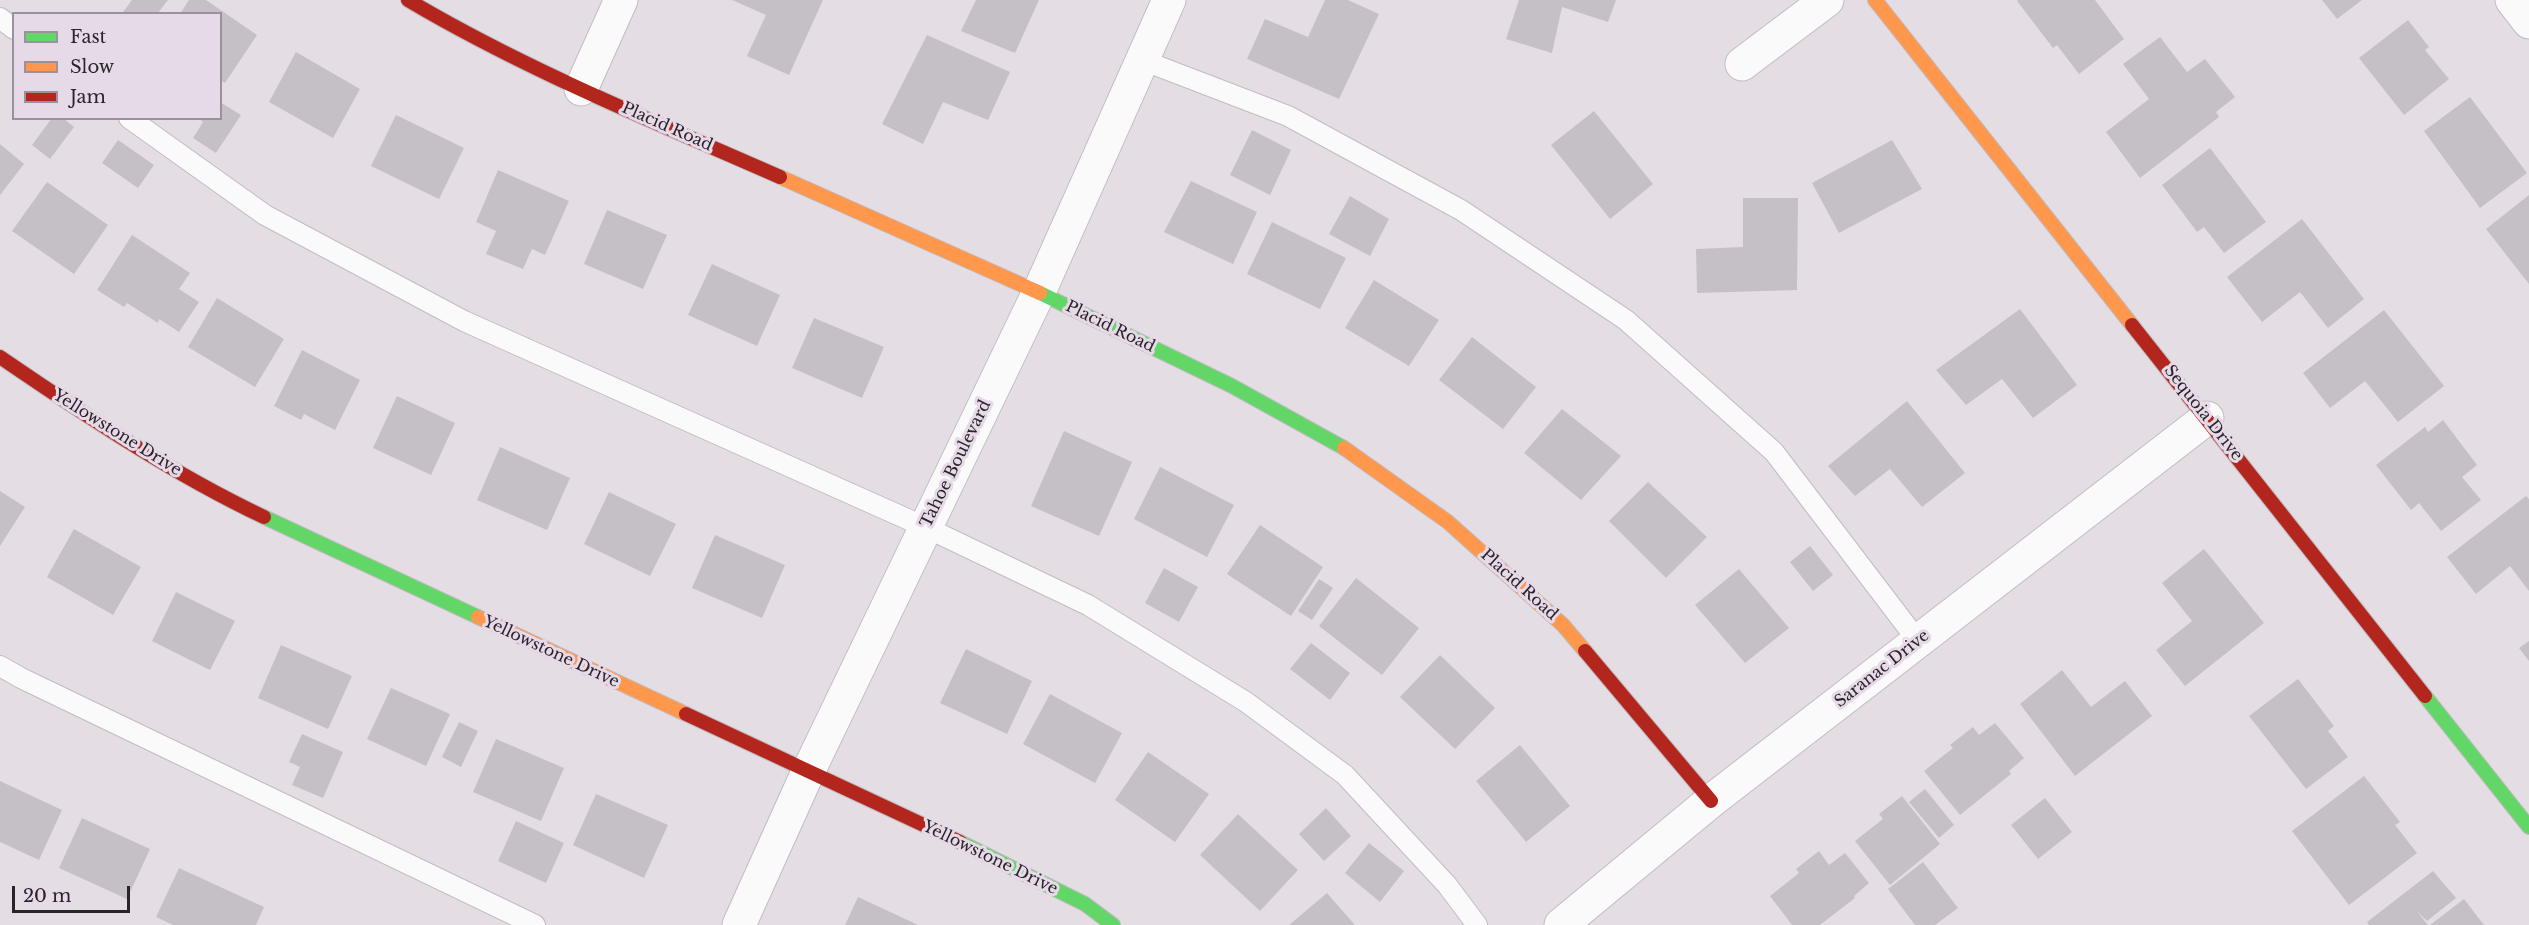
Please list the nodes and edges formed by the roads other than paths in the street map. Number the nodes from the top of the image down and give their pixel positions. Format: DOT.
graph roads {
  1 [pos="408,0"];
  2 [pos="621,0"];
  3 [pos="1169,0"];
  4 [pos="1827,0"];
  5 [pos="1875,0"];
  6 [pos="2512,0"];
  7 [pos="0,18"];
  8 [pos="2529,22"];
  9 [pos="12,27"];
  10 [pos="1142,60"];
  11 [pos="1742,64"];
  12 [pos="581,89"];
  13 [pos="132,120"];
  14 [pos="1039,292"];
  15 [pos="0,357"];
  16 [pos="2206,418"];
  17 [pos="925,527"];
  18 [pos="1918,641"];
  19 [pos="0,666"];
  20 [pos="808,772"];
  21 [pos="1711,801"];
  22 [pos="2529,827"];
  23 [pos="535,925"];
  24 [pos="739,925"];
  25 [pos="1113,925"];
  26 [pos="1477,925"];
  27 [pos="1561,925"];
  1 -- 12 [label="street, Placid Road"];
  2 -- 12 [label="street"];
  3 -- 10 [label="street, Tahoe Boulevard"];
  4 -- 11 [label="street"];
  5 -- 16 [label="street, Sequoia Drive"];
  6 -- 8 [label="street"];
  7 -- 9 [label="lane"];
  10 -- 14 [label="street, Tahoe Boulevard"];
  10 -- 18 [label="lane"];
  12 -- 14 [label="street, Placid Road"];
  13 -- 17 [label="lane"];
  14 -- 17 [label="street, Tahoe Boulevard"];
  14 -- 21 [label="street, Placid Road"];
  15 -- 20 [label="street, Yellowstone Drive"];
  16 -- 18 [label="street, Saranac Drive"];
  16 -- 22 [label="street, Sequoia Drive"];
  17 -- 20 [label="street, Tahoe Boulevard"];
  17 -- 26 [label="lane"];
  18 -- 21 [label="street, Saranac Drive"];
  19 -- 23 [label="lane"];
  20 -- 24 [label="street, Tahoe Boulevard"];
  20 -- 25 [label="street, Yellowstone Drive"];
  21 -- 27 [label="street, Saranac Drive"];
}
